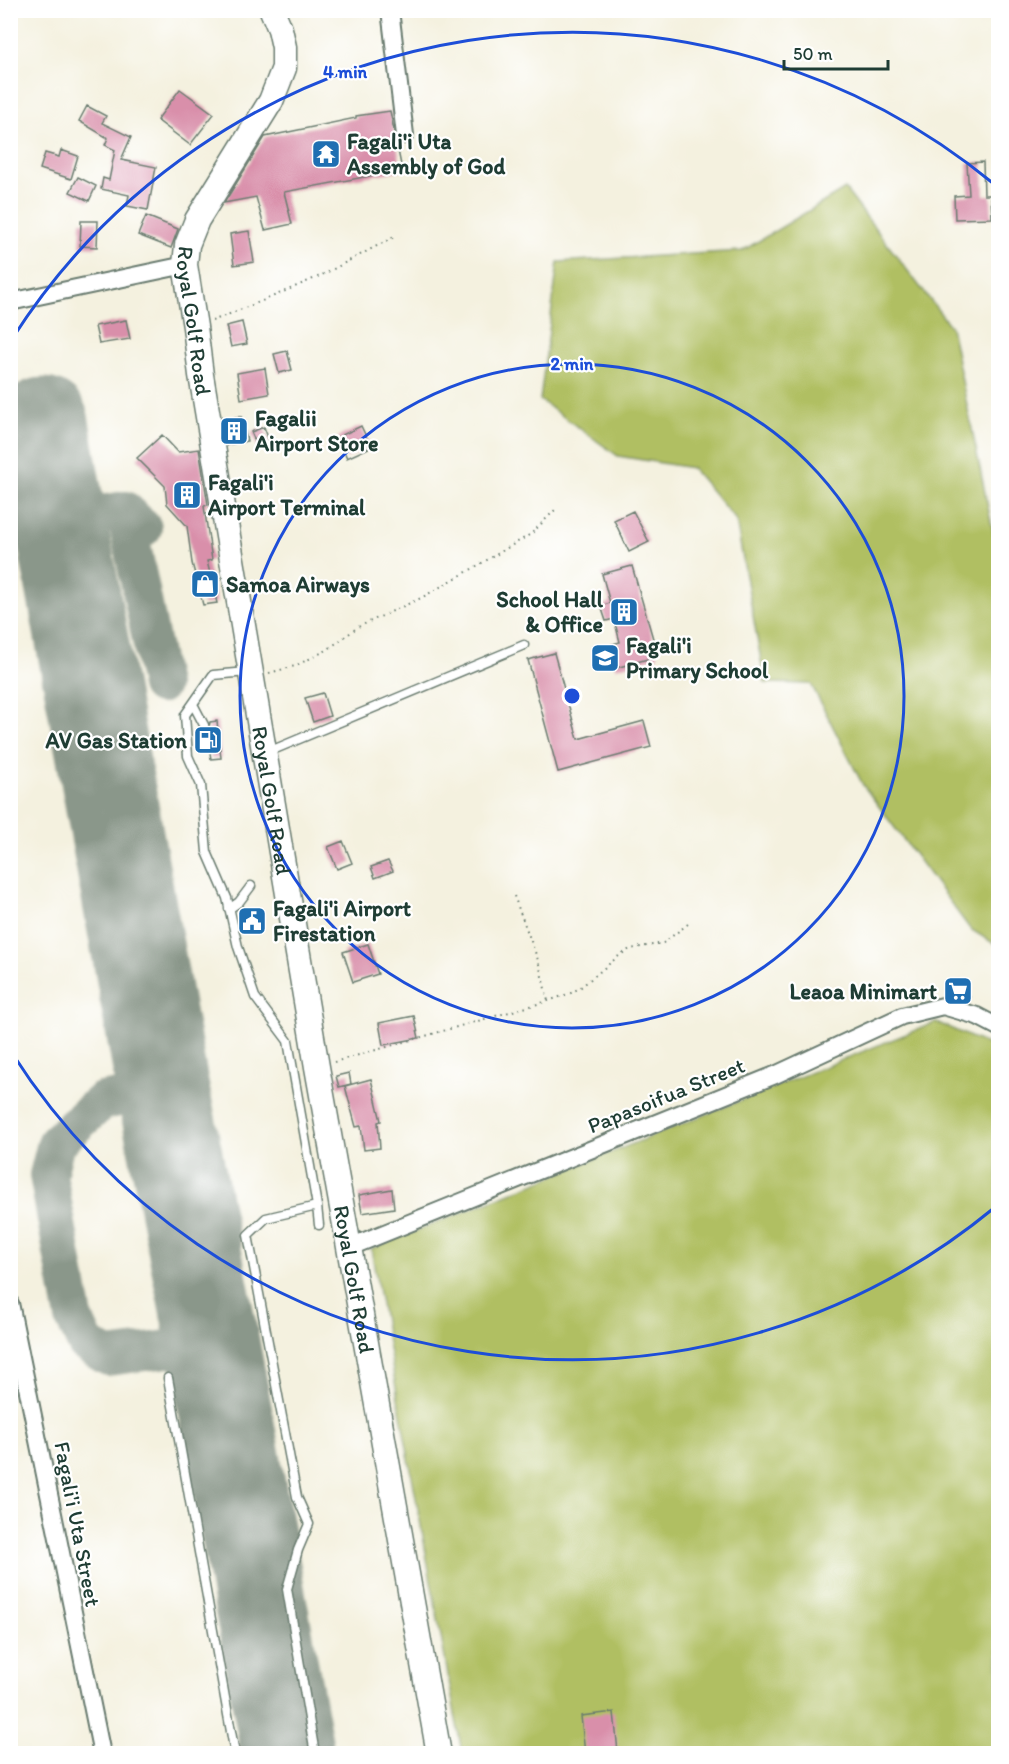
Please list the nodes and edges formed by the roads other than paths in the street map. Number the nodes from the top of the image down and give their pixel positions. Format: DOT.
graph roads {
  1 [pos="272,10"];
  2 [pos="390,10"];
  3 [pos="405,135"];
  4 [pos="185,265"];
  5 [pos="10,302"];
  6 [pos="524,645"];
  7 [pos="252,675"];
  8 [pos="193,704"];
  9 [pos="204,726"];
  10 [pos="265,753"];
  11 [pos="251,886"];
  12 [pos="229,909"];
  13 [pos="999,1028"];
  14 [pos="317,1206"];
  15 [pos="319,1225"];
  16 [pos="350,1247"];
  17 [pos="10,1303"];
  18 [pos="16,1364"];
  19 [pos="168,1377"];
  20 [pos="102,1754"];
  21 [pos="235,1754"];
  22 [pos="315,1754"];
  23 [pos="440,1754"];
  1 -- 4 [label="main road, Royal Golf Road"];
  2 -- 3 [label="street"];
  4 -- 5 [label="street"];
  4 -- 7 [label="main road, Royal Golf Road"];
  6 -- 10 [label="lane"];
  7 -- 8 [label="lane"];
  7 -- 10 [label="main road, Royal Golf Road"];
  8 -- 9 [label="lane"];
  8 -- 12 [label="lane"];
  10 -- 16 [label="main road, Royal Golf Road"];
  11 -- 12 [label="lane"];
  12 -- 14 [label="lane"];
  13 -- 16 [label="street, Papasoifua Street"];
  14 -- 15 [label="lane"];
  14 -- 22 [label="lane"];
  16 -- 23 [label="main road, Royal Golf Road"];
  17 -- 18 [label="street, Fagali'i Uta Street"];
  18 -- 20 [label="street, Fagali'i Uta Street"];
  19 -- 21 [label="lane"];
}
